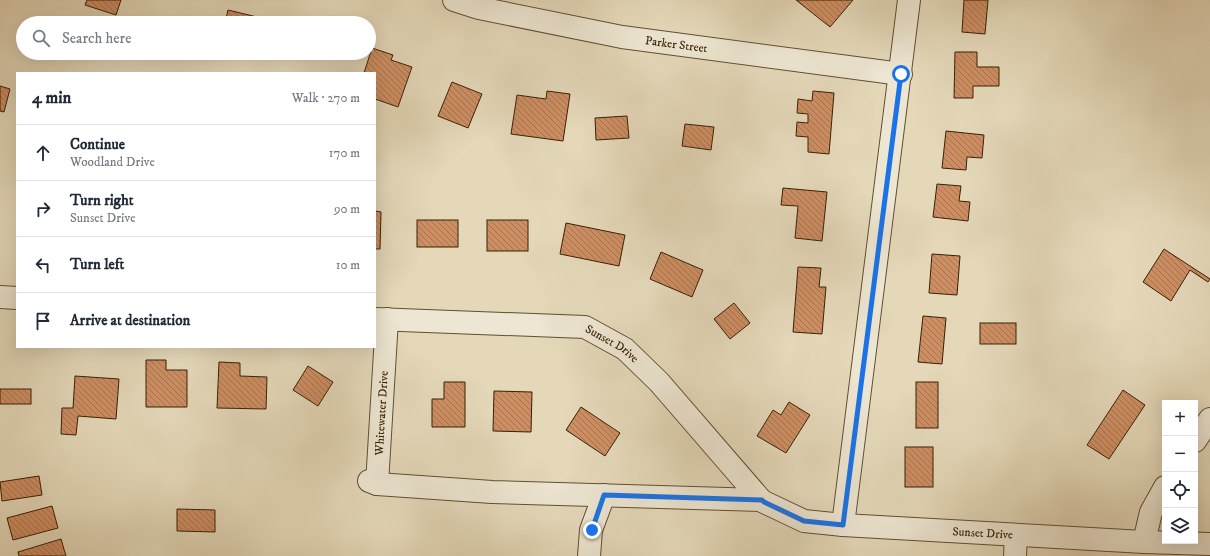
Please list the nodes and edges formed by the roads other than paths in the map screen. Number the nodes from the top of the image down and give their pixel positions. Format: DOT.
graph roads {
  1 [pos="454,0"];
  2 [pos="909,0"];
  3 [pos="901,74"];
  4 [pos="0,297"];
  5 [pos="16,298"];
  6 [pos="381,319"];
  7 [pos="1210,419"];
  8 [pos="1198,437"];
  9 [pos="373,482"];
  10 [pos="1162,492"];
  11 [pos="604,495"];
  12 [pos="762,500"];
  13 [pos="843,525"];
  14 [pos="1144,542"];
  15 [pos="1210,544"];
  16 [pos="1016,545"];
  17 [pos="589,556"];
  1 -- 3 [label="street, Parker Street"];
  2 -- 3 [label="street"];
  3 -- 13 [label="street"];
  4 -- 5 [label="street"];
  6 -- 9 [label="street, Whitewater Drive"];
  6 -- 12 [label="street, Sunset Drive"];
  7 -- 8 [label="street"];
  9 -- 11 [label="street, Sunset Drive"];
  10 -- 14 [label="street"];
  11 -- 12 [label="street, Sunset Drive"];
  11 -- 17 [label="street"];
  12 -- 13 [label="street, Sunset Drive"];
  13 -- 16 [label="street, Sunset Drive"];
  14 -- 15 [label="street, Sunset Drive"];
  14 -- 16 [label="street, Sunset Drive"];
}
